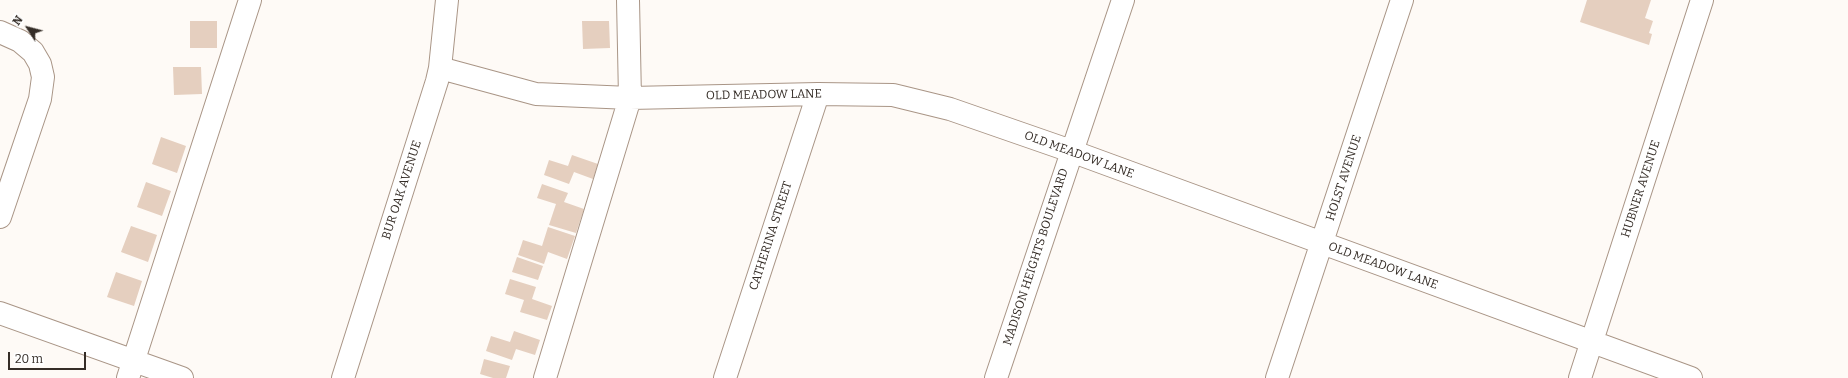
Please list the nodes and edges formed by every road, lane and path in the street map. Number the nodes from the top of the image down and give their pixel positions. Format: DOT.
graph roads {
  1 [pos="250,0"];
  2 [pos="447,0"];
  3 [pos="628,0"];
  4 [pos="1123,0"];
  5 [pos="1402,0"];
  6 [pos="1702,0"];
  7 [pos="0,32"];
  8 [pos="440,68"];
  9 [pos="818,94"];
  10 [pos="630,98"];
  11 [pos="1071,151"];
  12 [pos="0,217"];
  13 [pos="1322,244"];
  14 [pos="0,313"];
  15 [pos="1592,342"];
  16 [pos="131,369"];
  17 [pos="182,378"];
  18 [pos="343,378"];
  19 [pos="545,378"];
  20 [pos="725,378"];
  21 [pos="996,378"];
  22 [pos="1277,378"];
  23 [pos="1580,378"];
  24 [pos="1691,378"];
  1 -- 16 [label="street"];
  2 -- 8 [label="street, BUR OAK AVENUE"];
  3 -- 10 [label="street"];
  4 -- 11 [label="street, MADISON HEIGHTS BOULEVARD"];
  5 -- 13 [label="street, HOLST AVENUE"];
  6 -- 15 [label="street, HUBNER AVENUE"];
  7 -- 12 [label="street"];
  8 -- 10 [label="street, OLD MEADOW LANE"];
  8 -- 18 [label="street, BUR OAK AVENUE"];
  9 -- 10 [label="street, OLD MEADOW LANE"];
  9 -- 11 [label="street, OLD MEADOW LANE"];
  9 -- 20 [label="street, CATHERINA STREET"];
  10 -- 19 [label="street"];
  11 -- 13 [label="street, OLD MEADOW LANE"];
  11 -- 21 [label="street, MADISON HEIGHTS BOULEVARD"];
  13 -- 15 [label="street, OLD MEADOW LANE"];
  13 -- 22 [label="street, HOLST AVENUE"];
  14 -- 16 [label="street"];
  15 -- 23 [label="street, HUBNER AVENUE"];
  15 -- 24 [label="street, OLD MEADOW LANE"];
  16 -- 17 [label="street"];
}
